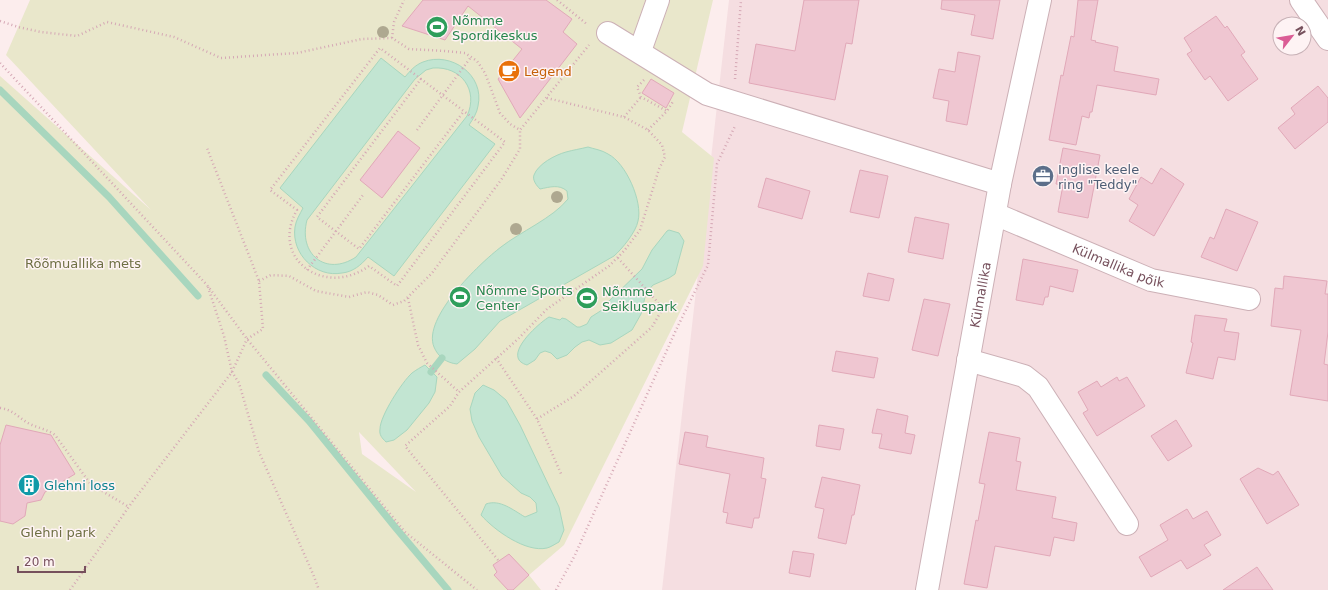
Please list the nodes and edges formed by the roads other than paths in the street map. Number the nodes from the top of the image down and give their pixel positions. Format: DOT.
graph roads {
  1 [pos="658,0"];
  2 [pos="1040,0"];
  3 [pos="1303,1"];
  4 [pos="604,33"];
  5 [pos="1328,39"];
  6 [pos="640,51"];
  7 [pos="1000,184"];
  8 [pos="995,214"];
  9 [pos="1249,299"];
  10 [pos="968,360"];
  11 [pos="1127,524"];
  12 [pos="927,590"];
  1 -- 6 [label="street"];
  2 -- 7 [label="street, Külmallika"];
  3 -- 5 [label="street"];
  4 -- 6 [label="street"];
  6 -- 7 [label="street"];
  7 -- 8 [label="street, Külmallika"];
  8 -- 9 [label="street, Külmallika põik"];
  8 -- 10 [label="street, Külmallika"];
  10 -- 11 [label="street"];
  10 -- 12 [label="street, Külmallika"];
}
